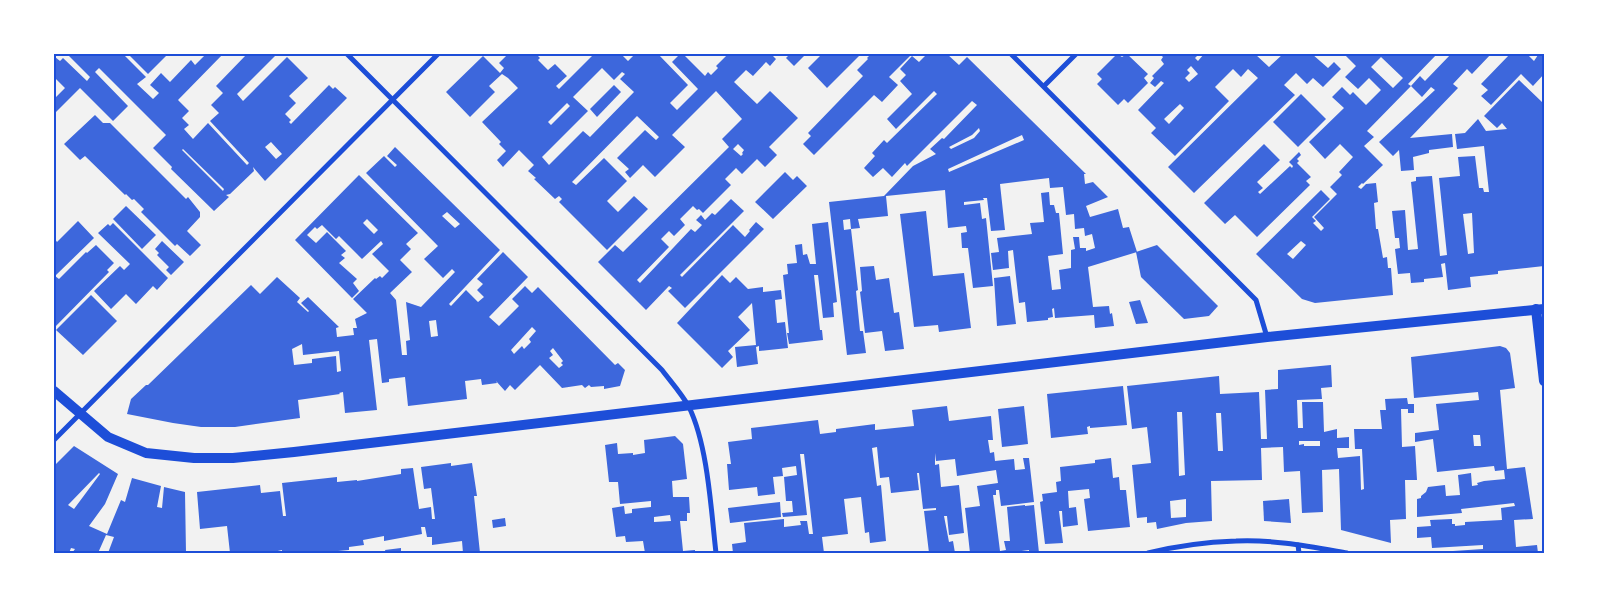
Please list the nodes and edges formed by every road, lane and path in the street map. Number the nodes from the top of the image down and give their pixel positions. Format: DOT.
graph roads {
  1 [pos="347,54"];
  2 [pos="438,54"];
  3 [pos="1011,54"];
  4 [pos="1076,54"];
  5 [pos="1044,86"];
  6 [pos="393,100"];
  7 [pos="1540,309"];
  8 [pos="1267,337"];
  9 [pos="1544,382"];
  10 [pos="54,391"];
  11 [pos="688,406"];
  12 [pos="80,414"];
  13 [pos="54,440"];
  14 [pos="1298,545"];
  15 [pos="716,553"];
  16 [pos="1148,553"];
  17 [pos="1299,553"];
  18 [pos="1347,553"];
  1 -- 6 [label="street"];
  2 -- 6 [label="street"];
  3 -- 5 [label="street"];
  4 -- 5 [label="street"];
  5 -- 8 [label="street"];
  6 -- 11 [label="street"];
  6 -- 12 [label="street"];
  7 -- 8 [label="main road"];
  7 -- 9 [label="main road"];
  8 -- 11 [label="main road"];
  10 -- 12 [label="main road"];
  11 -- 12 [label="main road"];
  11 -- 15 [label="street"];
  12 -- 13 [label="street"];
  14 -- 16 [label="street"];
  14 -- 17 [label="street"];
  14 -- 18 [label="street"];
}
